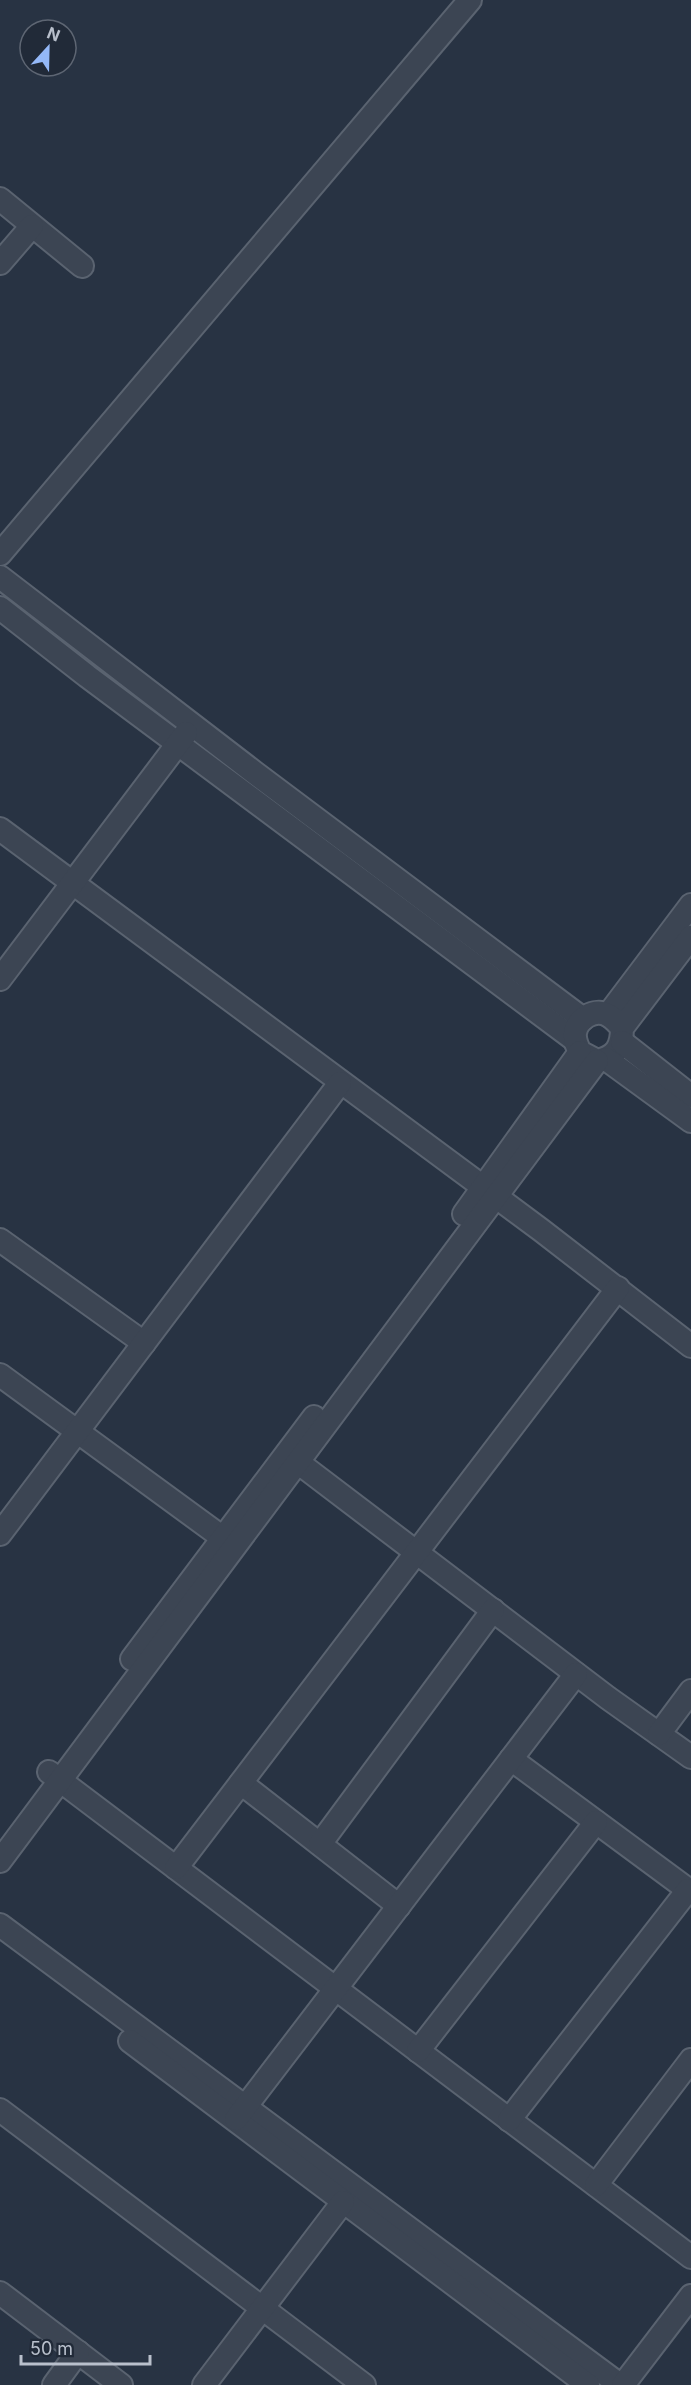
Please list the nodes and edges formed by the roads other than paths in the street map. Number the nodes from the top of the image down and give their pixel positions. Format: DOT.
graph roads {
  1 [pos="470,0"];
  2 [pos="0,199"];
  3 [pos="32,226"];
  4 [pos="0,263"];
  5 [pos="82,266"];
  6 [pos="0,554"];
  7 [pos="0,577"];
  8 [pos="0,608"];
  9 [pos="192,725"];
  10 [pos="178,744"];
  11 [pos="0,830"];
  12 [pos="73,883"];
  13 [pos="689,911"];
  14 [pos="691,937"];
  15 [pos="0,979"];
  16 [pos="583,1019"];
  17 [pos="617,1028"];
  18 [pos="589,1053"];
  19 [pos="340,1083"];
  20 [pos="691,1095"];
  21 [pos="691,1121"];
  22 [pos="489,1192"];
  23 [pos="0,1240"];
  24 [pos="618,1288"];
  25 [pos="144,1343"];
  26 [pos="691,1346"];
  27 [pos="0,1375"];
  28 [pos="76,1431"];
  29 [pos="292,1458"];
  30 [pos="0,1534"];
  31 [pos="229,1542"];
  32 [pos="417,1552"];
  33 [pos="493,1610"];
  34 [pos="576,1674"];
  35 [pos="691,1691"];
  36 [pos="659,1734"];
  37 [pos="691,1757"];
  38 [pos="511,1759"];
  39 [pos="55,1776"];
  40 [pos="241,1783"];
  41 [pos="596,1822"];
  42 [pos="0,1840"];
  43 [pos="320,1844"];
  44 [pos="0,1861"];
  45 [pos="176,1868"];
  46 [pos="689,1891"];
  47 [pos="399,1905"];
  48 [pos="0,1925"];
  49 [pos="0,1942"];
  50 [pos="336,1989"];
  51 [pos="418,2051"];
  52 [pos="691,2060"];
  53 [pos="0,2110"];
  54 [pos="240,2114"];
  55 [pos="509,2120"];
  56 [pos="596,2186"];
  57 [pos="343,2202"];
  58 [pos="691,2258"];
  59 [pos="0,2293"];
  60 [pos="691,2296"];
  61 [pos="262,2308"];
  62 [pos="78,2352"];
  63 [pos="54,2385"];
  64 [pos="121,2385"];
  65 [pos="204,2385"];
  66 [pos="364,2385"];
  67 [pos="588,2385"];
  68 [pos="621,2385"];
  1 -- 6 [label="street"];
  2 -- 3 [label="street"];
  3 -- 4 [label="street"];
  3 -- 5 [label="street"];
  7 -- 9 [label="street"];
  8 -- 10 [label="street"];
  9 -- 10 [label="street"];
  9 -- 16 [label="street"];
  10 -- 12 [label="street"];
  10 -- 18 [label="street"];
  11 -- 12 [label="street"];
  12 -- 15 [label="street"];
  12 -- 19 [label="street"];
  13 -- 17 [label="street"];
  14 -- 17 [label="street"];
  16 -- 17 [label="street"];
  16 -- 18 [label="street"];
  17 -- 18 [label="street"];
  17 -- 20 [label="street"];
  18 -- 21 [label="street"];
  18 -- 22 [label="street"];
  19 -- 22 [label="street"];
  19 -- 25 [label="street"];
  22 -- 24 [label="street"];
  22 -- 29 [label="street"];
  23 -- 25 [label="street"];
  24 -- 26 [label="street"];
  24 -- 32 [label="street"];
  25 -- 28 [label="street"];
  27 -- 28 [label="street"];
  28 -- 30 [label="street"];
  28 -- 31 [label="street"];
  29 -- 31 [label="street"];
  29 -- 32 [label="street"];
  31 -- 39 [label="street"];
  32 -- 33 [label="street"];
  32 -- 40 [label="street"];
  33 -- 34 [label="street"];
  33 -- 43 [label="street"];
  34 -- 36 [label="street"];
  34 -- 38 [label="street"];
  35 -- 36 [label="street"];
  36 -- 37 [label="street"];
  38 -- 41 [label="street"];
  38 -- 47 [label="street"];
  39 -- 42 [label="street"];
  39 -- 44 [label="street"];
  39 -- 45 [label="street"];
  40 -- 43 [label="street"];
  40 -- 45 [label="street"];
  41 -- 46 [label="street"];
  41 -- 51 [label="street"];
  43 -- 47 [label="street"];
  45 -- 50 [label="street"];
  46 -- 55 [label="street"];
  47 -- 50 [label="street"];
  48 -- 54 [label="street"];
  49 -- 54 [label="street"];
  50 -- 51 [label="street"];
  50 -- 54 [label="street"];
  51 -- 55 [label="street"];
  52 -- 56 [label="street"];
  53 -- 61 [label="street"];
  54 -- 57 [label="street"];
  54 -- 68 [label="street"];
  55 -- 56 [label="street"];
  56 -- 58 [label="street"];
  57 -- 61 [label="street"];
  57 -- 67 [label="street"];
  59 -- 62 [label="street"];
  60 -- 68 [label="street"];
  61 -- 65 [label="street"];
  61 -- 66 [label="street"];
  62 -- 63 [label="street"];
  62 -- 64 [label="street"];
}
